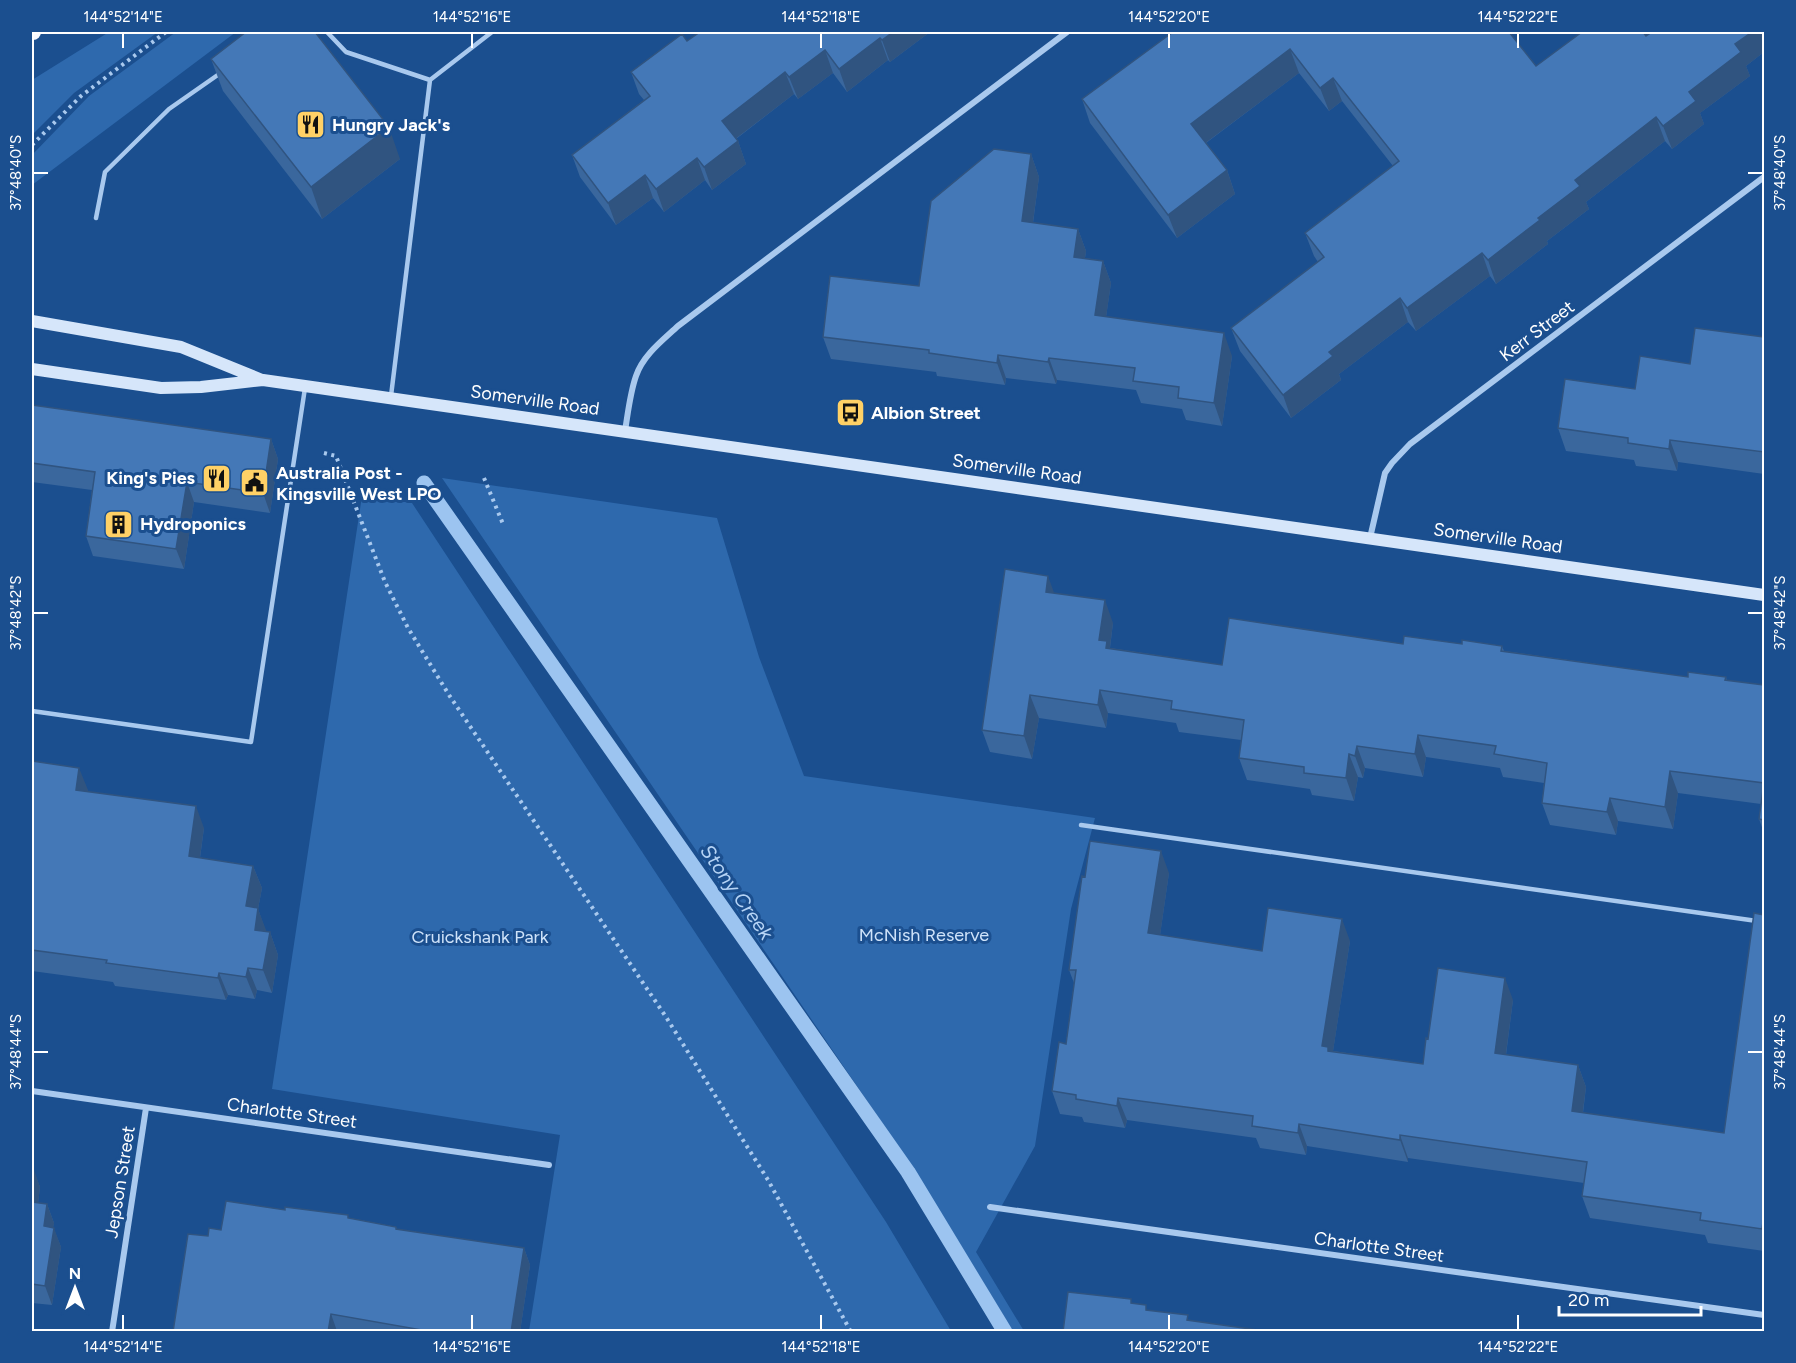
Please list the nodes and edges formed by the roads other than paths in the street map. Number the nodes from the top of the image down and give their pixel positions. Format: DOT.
graph roads {
  1 [pos="327,32"];
  2 [pos="492,32"];
  3 [pos="1067,32"];
  4 [pos="225,70"];
  5 [pos="430,80"];
  6 [pos="1764,177"];
  7 [pos="96,218"];
  8 [pos="32,321"];
  9 [pos="32,369"];
  10 [pos="263,380"];
  11 [pos="305,386"];
  12 [pos="390,399"];
  13 [pos="625,431"];
  14 [pos="1370,538"];
  15 [pos="1764,595"];
  16 [pos="32,711"];
  17 [pos="1082,825"];
  18 [pos="1764,921"];
  19 [pos="32,1091"];
  20 [pos="146,1108"];
  21 [pos="549,1165"];
  22 [pos="990,1207"];
  23 [pos="1764,1316"];
  24 [pos="112,1332"];
  1 -- 5 [label="lane"];
  2 -- 5 [label="lane"];
  3 -- 13 [label="street"];
  4 -- 7 [label="lane"];
  5 -- 12 [label="lane"];
  6 -- 14 [label="street, Kerr Street"];
  8 -- 10 [label="main road, Somerville Road"];
  9 -- 10 [label="main road, Somerville Road"];
  10 -- 11 [label="main road, Somerville Road"];
  11 -- 12 [label="main road, Somerville Road"];
  11 -- 16 [label="lane"];
  12 -- 13 [label="main road, Somerville Road"];
  13 -- 14 [label="main road, Somerville Road"];
  14 -- 15 [label="main road, Somerville Road"];
  17 -- 18 [label="lane"];
  19 -- 20 [label="street, Charlotte Street"];
  20 -- 21 [label="street, Charlotte Street"];
  20 -- 24 [label="street, Jepson Street"];
  22 -- 23 [label="street, Charlotte Street"];
}
